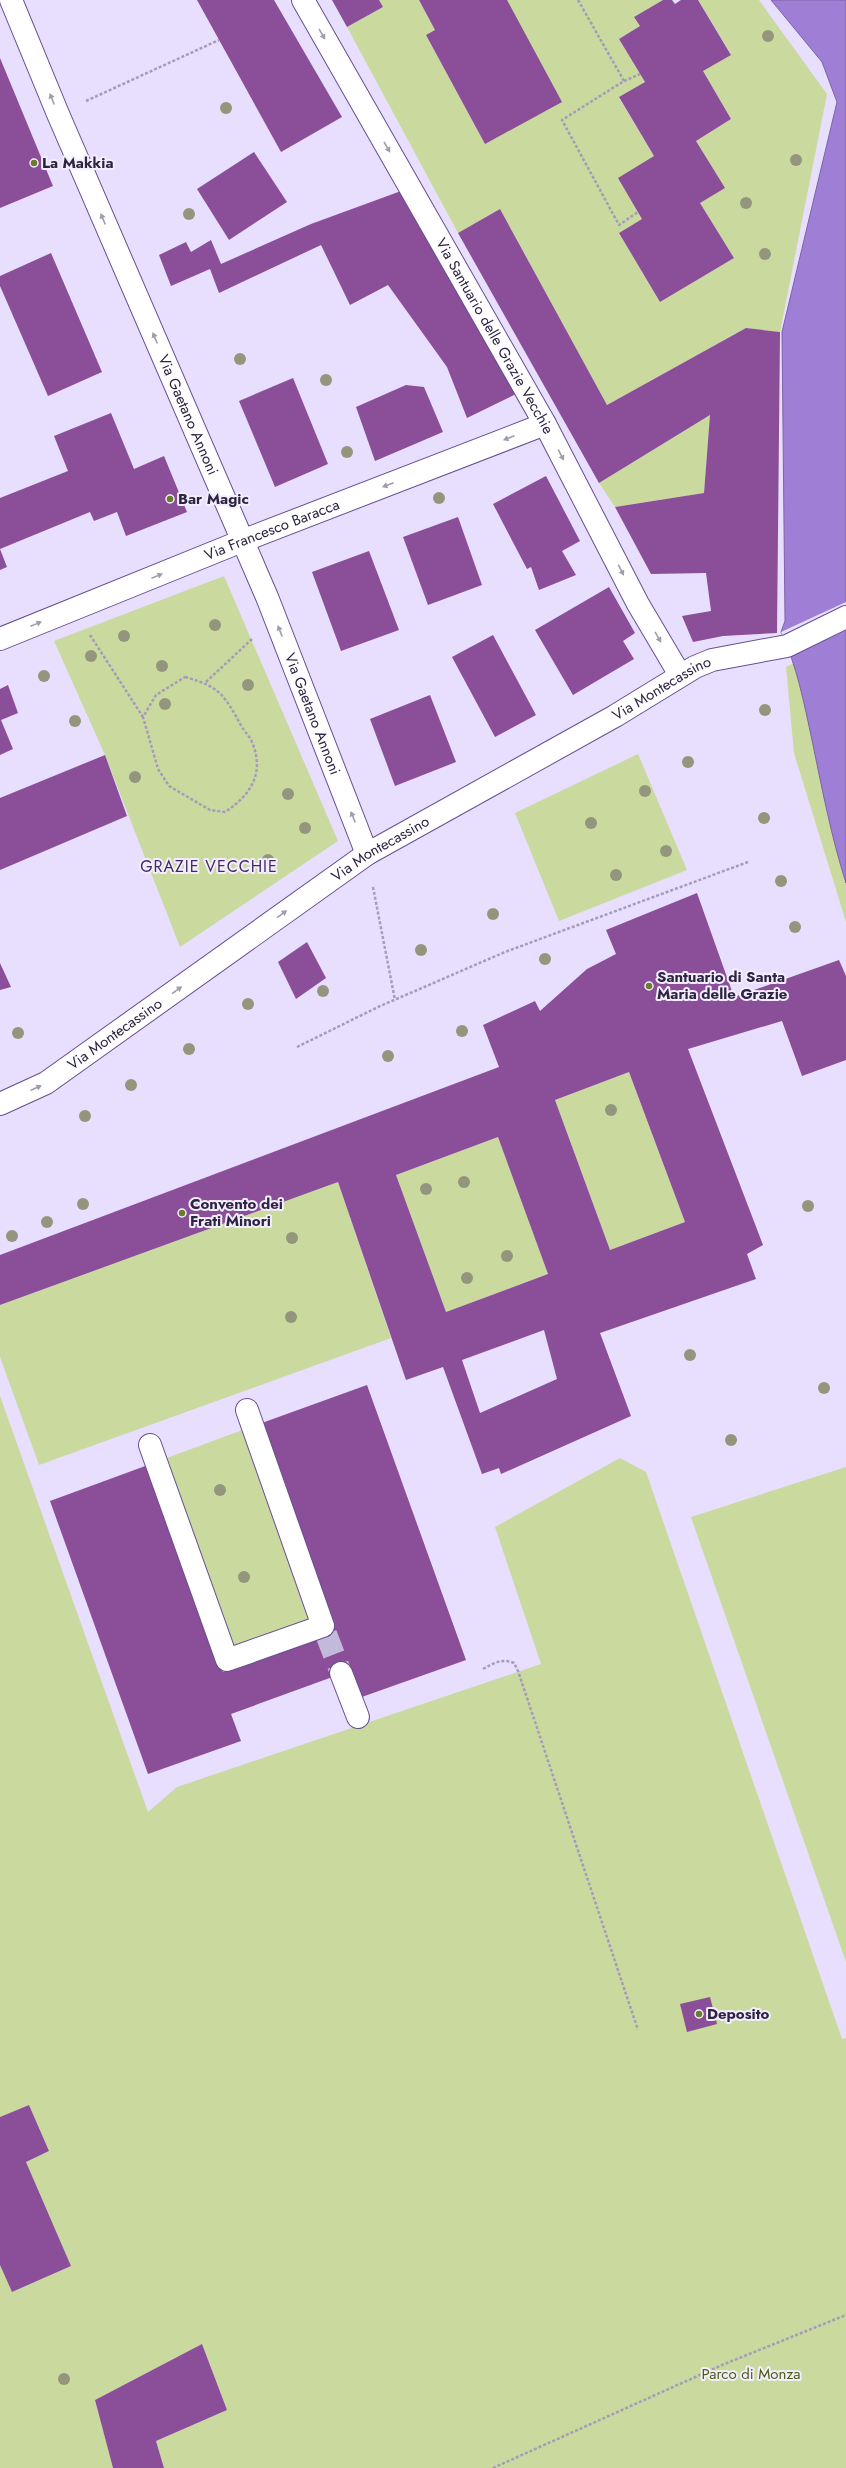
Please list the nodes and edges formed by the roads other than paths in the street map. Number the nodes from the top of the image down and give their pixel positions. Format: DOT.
graph roads {
  1 [pos="11,0"];
  2 [pos="303,0"];
  3 [pos="545,424"];
  4 [pos="242,541"];
  5 [pos="846,617"];
  6 [pos="0,639"];
  7 [pos="680,675"];
  8 [pos="367,854"];
  9 [pos="0,1104"];
  10 [pos="247,1410"];
  11 [pos="150,1445"];
  12 [pos="341,1673"];
  13 [pos="358,1717"];
  4 -- 1 [label="street, Via Gaetano Annoni, one-way"];
  2 -- 3 [label="street, Via Santuario delle Grazie Vecchie, one-way"];
  3 -- 4 [label="street, Via Francesco Baracca, one-way"];
  3 -- 7 [label="street, Via Santuario delle Grazie Vecchie, one-way"];
  6 -- 4 [label="street, Via Francesco Baracca, one-way"];
  8 -- 4 [label="street, Via Gaetano Annoni, one-way"];
  5 -- 7 [label="street, Via Montecassino"];
  7 -- 8 [label="street, Via Montecassino"];
  9 -- 8 [label="street, Via Montecassino, one-way"];
  10 -- 11 [label="street"];
  12 -- 13 [label="street"];
}
